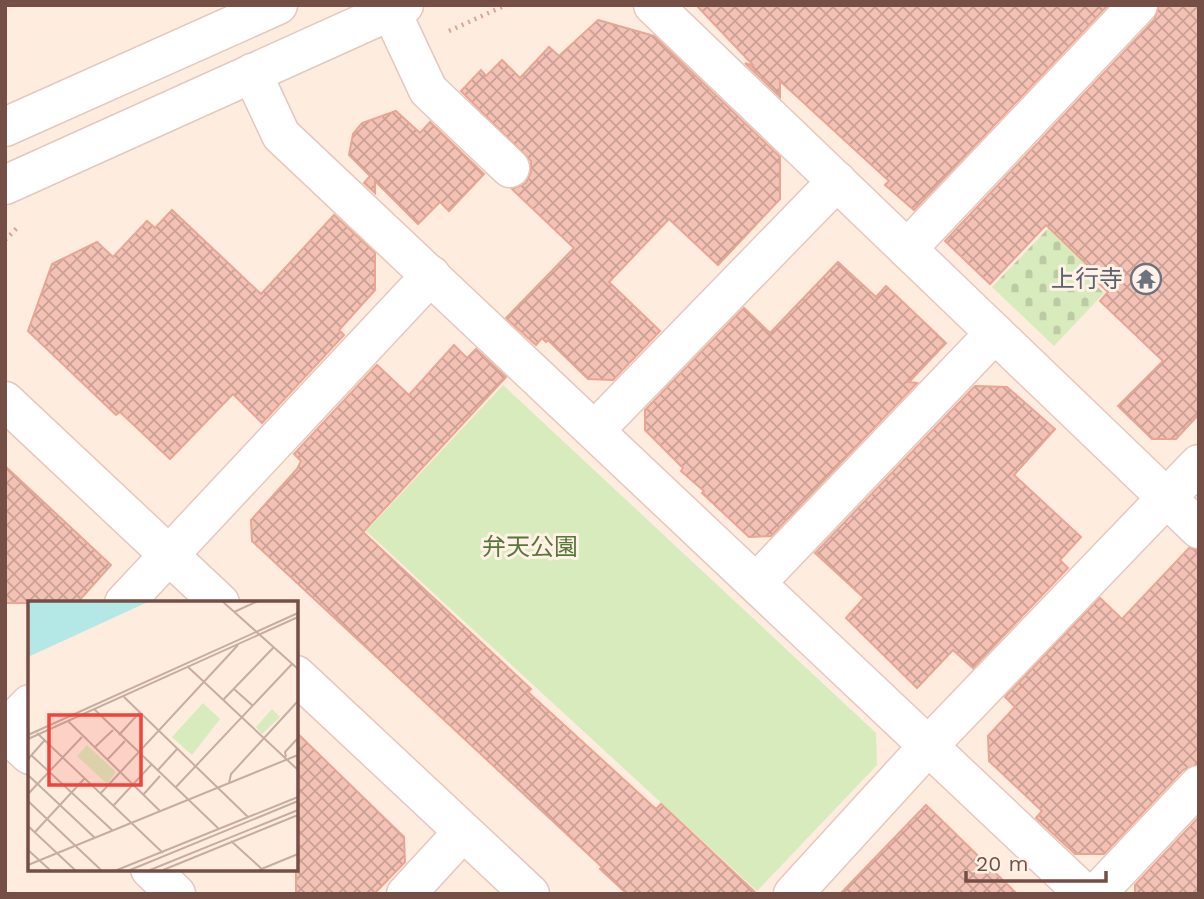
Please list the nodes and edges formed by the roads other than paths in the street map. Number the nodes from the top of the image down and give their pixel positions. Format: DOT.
graph roads {
  1 [pos="278,5"];
  2 [pos="653,5"];
  3 [pos="1138,5"];
  4 [pos="398,8"];
  5 [pos="252,73"];
  6 [pos="5,127"];
  7 [pos="510,168"];
  8 [pos="836,181"];
  9 [pos="5,185"];
  10 [pos="907,249"];
  11 [pos="430,275"];
  12 [pos="995,333"];
  13 [pos="5,401"];
  14 [pos="595,430"];
  15 [pos="1199,464"];
  16 [pos="1167,499"];
  17 [pos="1199,529"];
  18 [pos="169,555"];
  19 [pos="756,583"];
  20 [pos="126,601"];
  21 [pos="218,601"];
  22 [pos="298,677"];
  23 [pos="28,706"];
  24 [pos="5,731"];
  25 [pos="930,744"];
  26 [pos="28,753"];
  27 [pos="1199,785"];
  28 [pos="463,832"];
  29 [pos="152,871"];
  30 [pos="176,894"];
  31 [pos="406,894"];
  32 [pos="530,894"];
  33 [pos="793,894"];
  34 [pos="1085,894"];
  35 [pos="1096,894"];
  1 -- 6 [label="street"];
  2 -- 8 [label="street"];
  3 -- 10 [label="street"];
  4 -- 5 [label="street"];
  4 -- 7 [label="street"];
  5 -- 9 [label="street"];
  5 -- 11 [label="street"];
  8 -- 10 [label="street"];
  8 -- 14 [label="street"];
  10 -- 12 [label="street"];
  11 -- 14 [label="street"];
  11 -- 18 [label="street"];
  12 -- 16 [label="street"];
  12 -- 19 [label="street"];
  13 -- 18 [label="street"];
  14 -- 19 [label="street"];
  15 -- 16 [label="street"];
  16 -- 17 [label="street"];
  16 -- 25 [label="street"];
  18 -- 20 [label="street"];
  18 -- 21 [label="street"];
  19 -- 25 [label="street"];
  22 -- 28 [label="street"];
  23 -- 24 [label="street"];
  24 -- 26 [label="street"];
  25 -- 33 [label="street"];
  25 -- 34 [label="street"];
  27 -- 35 [label="street"];
  28 -- 31 [label="street"];
  28 -- 32 [label="street"];
  29 -- 30 [label="street"];
}
